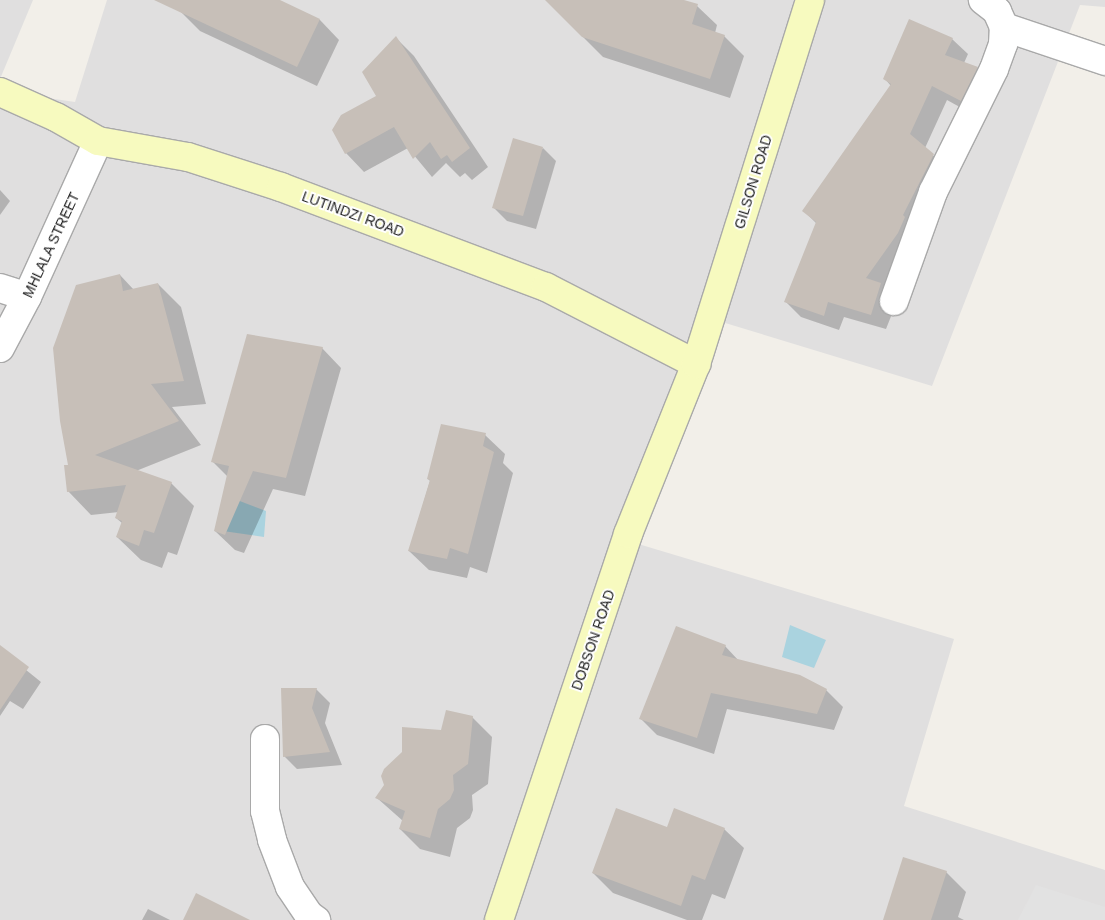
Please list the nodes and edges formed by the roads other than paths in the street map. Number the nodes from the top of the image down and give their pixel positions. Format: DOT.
graph roads {
  1 [pos="810,0"];
  2 [pos="982,0"];
  3 [pos="1004,27"];
  4 [pos="1105,61"];
  5 [pos="0,92"];
  6 [pos="98,141"];
  7 [pos="0,288"];
  8 [pos="27,297"];
  9 [pos="894,301"];
  10 [pos="0,348"];
  11 [pos="696,364"];
  12 [pos="265,739"];
  13 [pos="316,920"];
  14 [pos="499,920"];
  1 -- 11 [label="street, GILSON ROAD"];
  2 -- 3 [label="street"];
  3 -- 4 [label="street"];
  3 -- 9 [label="street"];
  5 -- 6 [label="street, LUTINDZI ROAD"];
  6 -- 8 [label="street, MHLALA STREET"];
  6 -- 11 [label="street, LUTINDZI ROAD"];
  7 -- 8 [label="street"];
  8 -- 10 [label="street, MHLALA STREET"];
  11 -- 14 [label="street, DOBSON ROAD"];
  12 -- 13 [label="street"];
}
